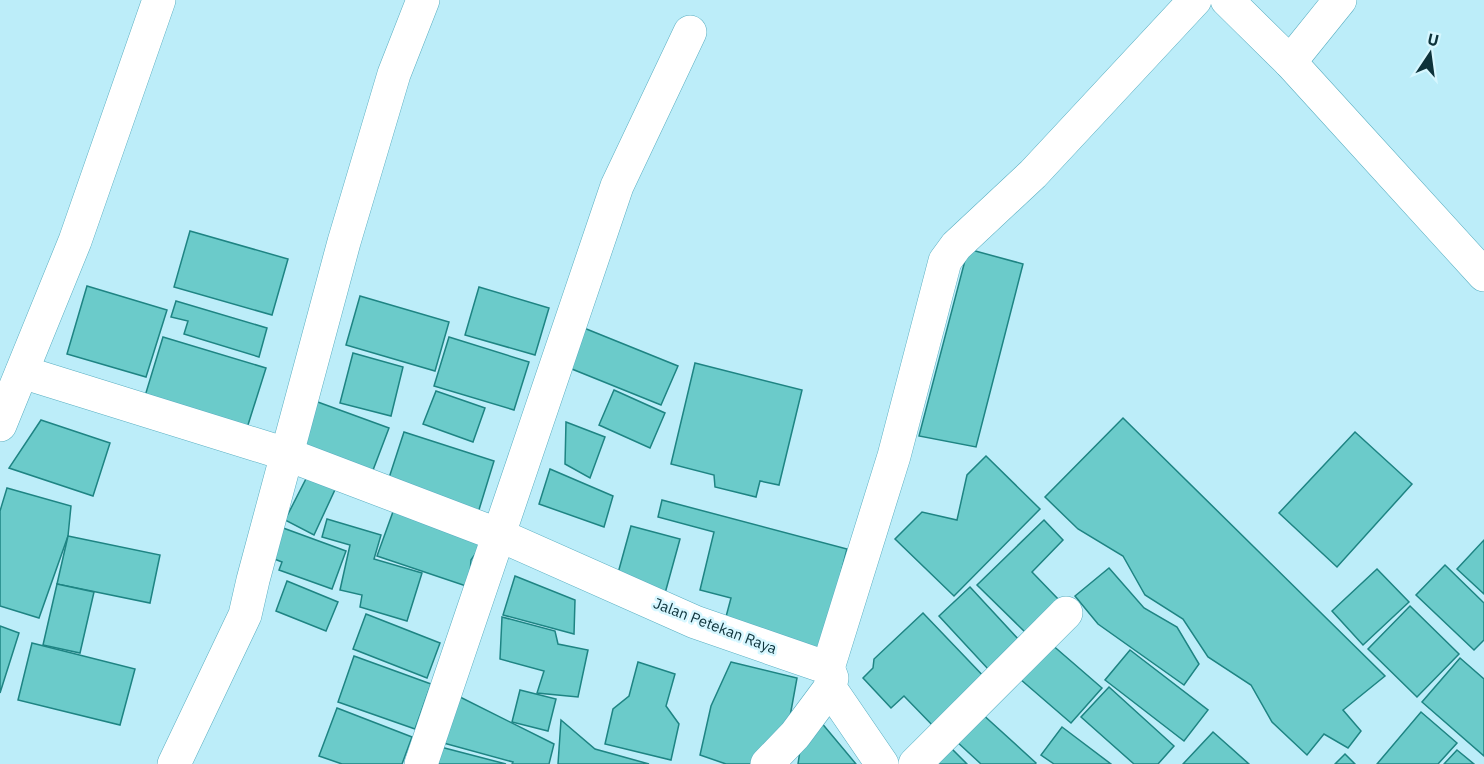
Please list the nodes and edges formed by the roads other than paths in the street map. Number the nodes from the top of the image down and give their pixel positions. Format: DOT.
graph roads {
  1 [pos="159,0"];
  2 [pos="423,0"];
  3 [pos="1195,0"];
  4 [pos="1227,0"];
  5 [pos="1341,0"];
  6 [pos="690,32"];
  7 [pos="1290,62"];
  8 [pos="1484,275"];
  9 [pos="22,372"];
  10 [pos="0,425"];
  11 [pos="286,454"];
  12 [pos="499,535"];
  13 [pos="1066,613"];
  14 [pos="829,678"];
  15 [pos="174,764"];
  16 [pos="421,764"];
  17 [pos="767,764"];
  18 [pos="882,764"];
  19 [pos="915,764"];
  1 -- 9 [label="street"];
  2 -- 11 [label="street"];
  3 -- 14 [label="street"];
  4 -- 7 [label="street"];
  5 -- 7 [label="street"];
  6 -- 12 [label="street"];
  7 -- 8 [label="street"];
  9 -- 10 [label="street"];
  9 -- 11 [label="street, Jalan Petekan Raya"];
  11 -- 12 [label="street, Jalan Petekan Raya"];
  11 -- 15 [label="street"];
  12 -- 14 [label="street, Jalan Petekan Raya"];
  12 -- 16 [label="street"];
  13 -- 19 [label="street"];
  14 -- 17 [label="street"];
  14 -- 18 [label="street"];
}
